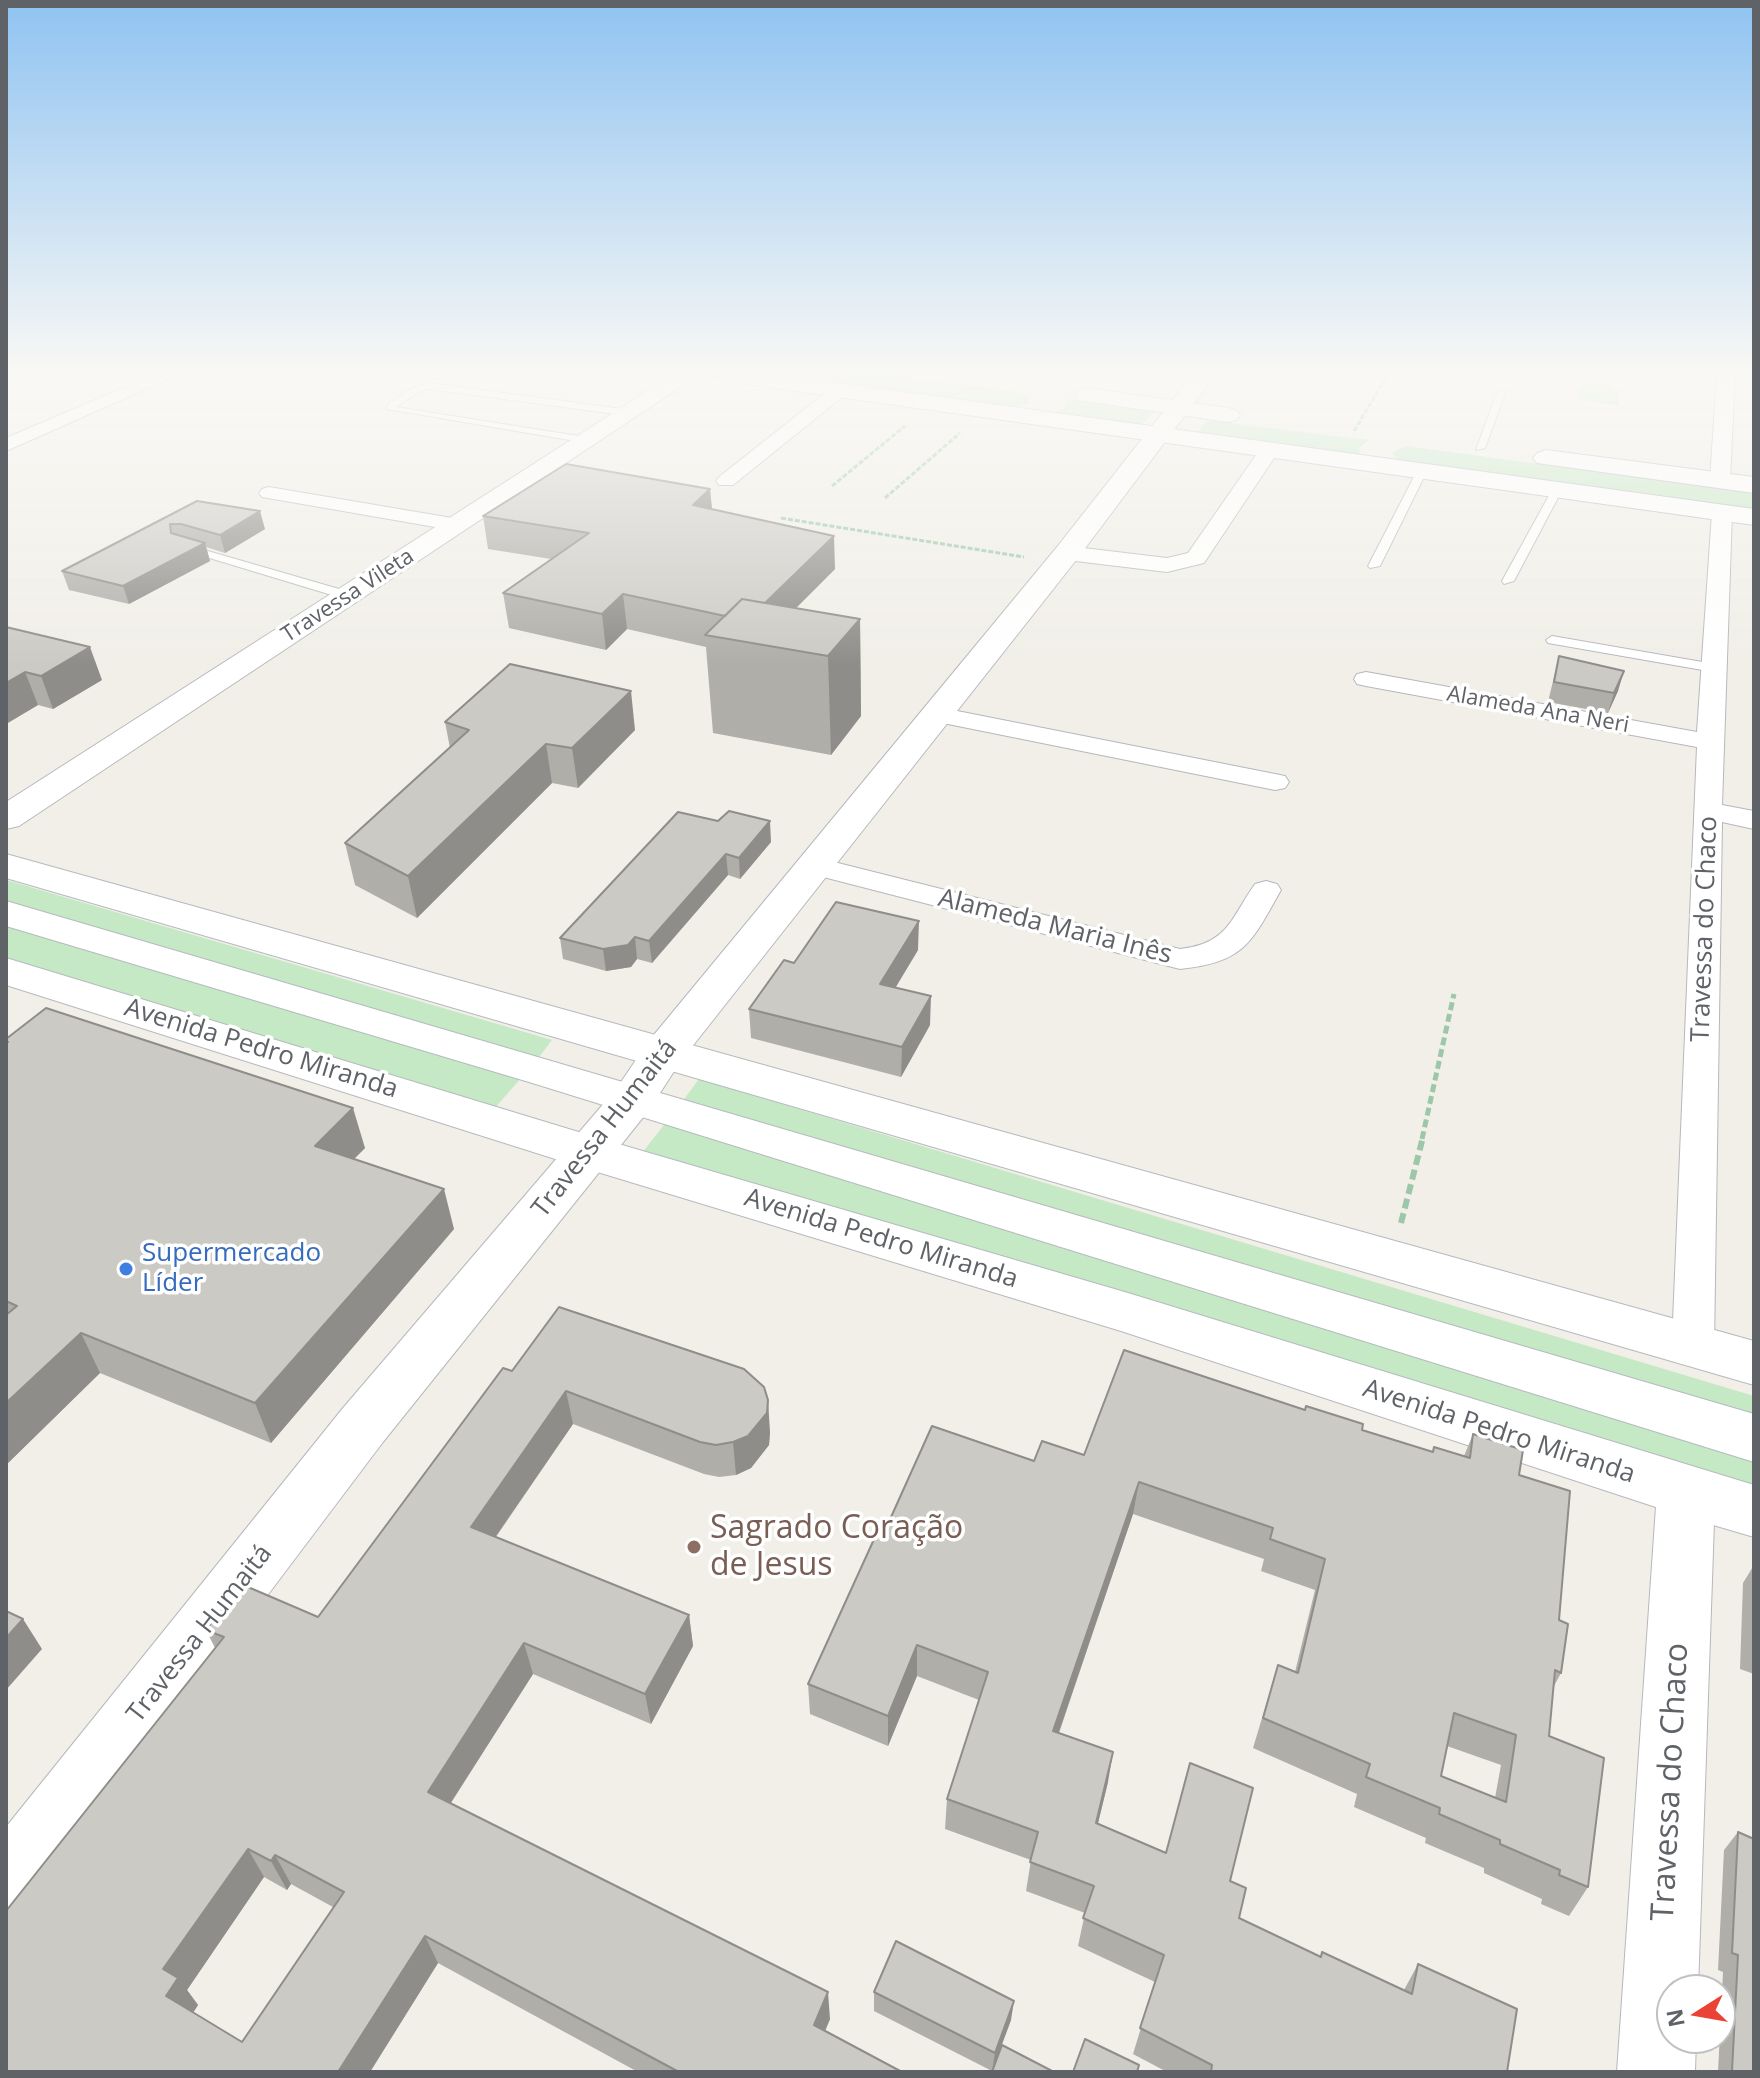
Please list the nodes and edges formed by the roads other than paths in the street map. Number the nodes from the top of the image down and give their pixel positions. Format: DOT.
graph roads {
  1 [pos="540,471"];
  2 [pos="739,471"];
  3 [pos="1130,471"];
  4 [pos="1255,471"];
  5 [pos="1422,471"];
  6 [pos="1650,471"];
  7 [pos="1721,471"];
  8 [pos="1720,480"];
  9 [pos="726,481"];
  10 [pos="1754,485"];
  11 [pos="1557,490"];
  12 [pos="269,493"];
  13 [pos="1722,513"];
  14 [pos="1754,517"];
  15 [pos="458,525"];
  16 [pos="181,546"];
  17 [pos="1067,553"];
  18 [pos="1374,566"];
  19 [pos="1508,581"];
  20 [pos="349,596"];
  21 [pos="1552,640"];
  22 [pos="1714,668"];
  23 [pos="1366,679"];
  24 [pos="937,715"];
  25 [pos="1710,742"];
  26 [pos="1275,782"];
  27 [pos="1709,811"];
  28 [pos="6,818"];
  29 [pos="1754,820"];
  30 [pos="6,866"];
  31 [pos="814,866"];
  32 [pos="1266,890"];
  33 [pos="6,913"];
  34 [pos="6,971"];
  35 [pos="664,1052"];
  36 [pos="633,1099"];
  37 [pos="588,1152"];
  38 [pos="1693,1345"];
  39 [pos="1754,1363"];
  40 [pos="1754,1438"];
  41 [pos="1686,1492"];
  42 [pos="1754,1511"];
  43 [pos="6,1884"];
  44 [pos="1656,2072"];
  1 -- 15 [label="main road, Travessa Vileta"];
  2 -- 9 [label="street"];
  3 -- 17 [label="main road, Travessa Humaitá"];
  4 -- 17 [label="street"];
  5 -- 11 [label="main road"];
  5 -- 18 [label="lane"];
  6 -- 8 [label="main road"];
  7 -- 8 [label="street"];
  8 -- 10 [label="main road"];
  11 -- 13 [label="main road"];
  11 -- 19 [label="lane"];
  12 -- 15 [label="street"];
  13 -- 14 [label="main road"];
  13 -- 22 [label="street, Travessa do Chaco"];
  15 -- 20 [label="main road, Travessa Vileta"];
  16 -- 20 [label="lane"];
  17 -- 24 [label="main road, Travessa Humaitá"];
  20 -- 28 [label="main road, Travessa Vileta"];
  21 -- 22 [label="lane"];
  22 -- 25 [label="street, Travessa do Chaco"];
  23 -- 25 [label="street, Alameda Ana Neri"];
  24 -- 26 [label="street"];
  24 -- 31 [label="main road, Travessa Humaitá"];
  25 -- 27 [label="street, Travessa do Chaco"];
  27 -- 29 [label="street"];
  27 -- 38 [label="street, Travessa do Chaco"];
  30 -- 35 [label="main road"];
  31 -- 32 [label="street, Alameda Maria Inês"];
  31 -- 35 [label="main road, Travessa Humaitá"];
  33 -- 36 [label="main road"];
  34 -- 37 [label="main road, Avenida Pedro Miranda"];
  35 -- 36 [label="main road, Travessa Humaitá"];
  35 -- 38 [label="main road"];
  36 -- 37 [label="main road, Travessa Humaitá"];
  36 -- 40 [label="main road"];
  37 -- 41 [label="main road, Avenida Pedro Miranda"];
  37 -- 43 [label="main road, Travessa Humaitá"];
  38 -- 39 [label="main road"];
  41 -- 42 [label="main road, Avenida Pedro Miranda"];
  41 -- 44 [label="main road, Travessa do Chaco"];
}
